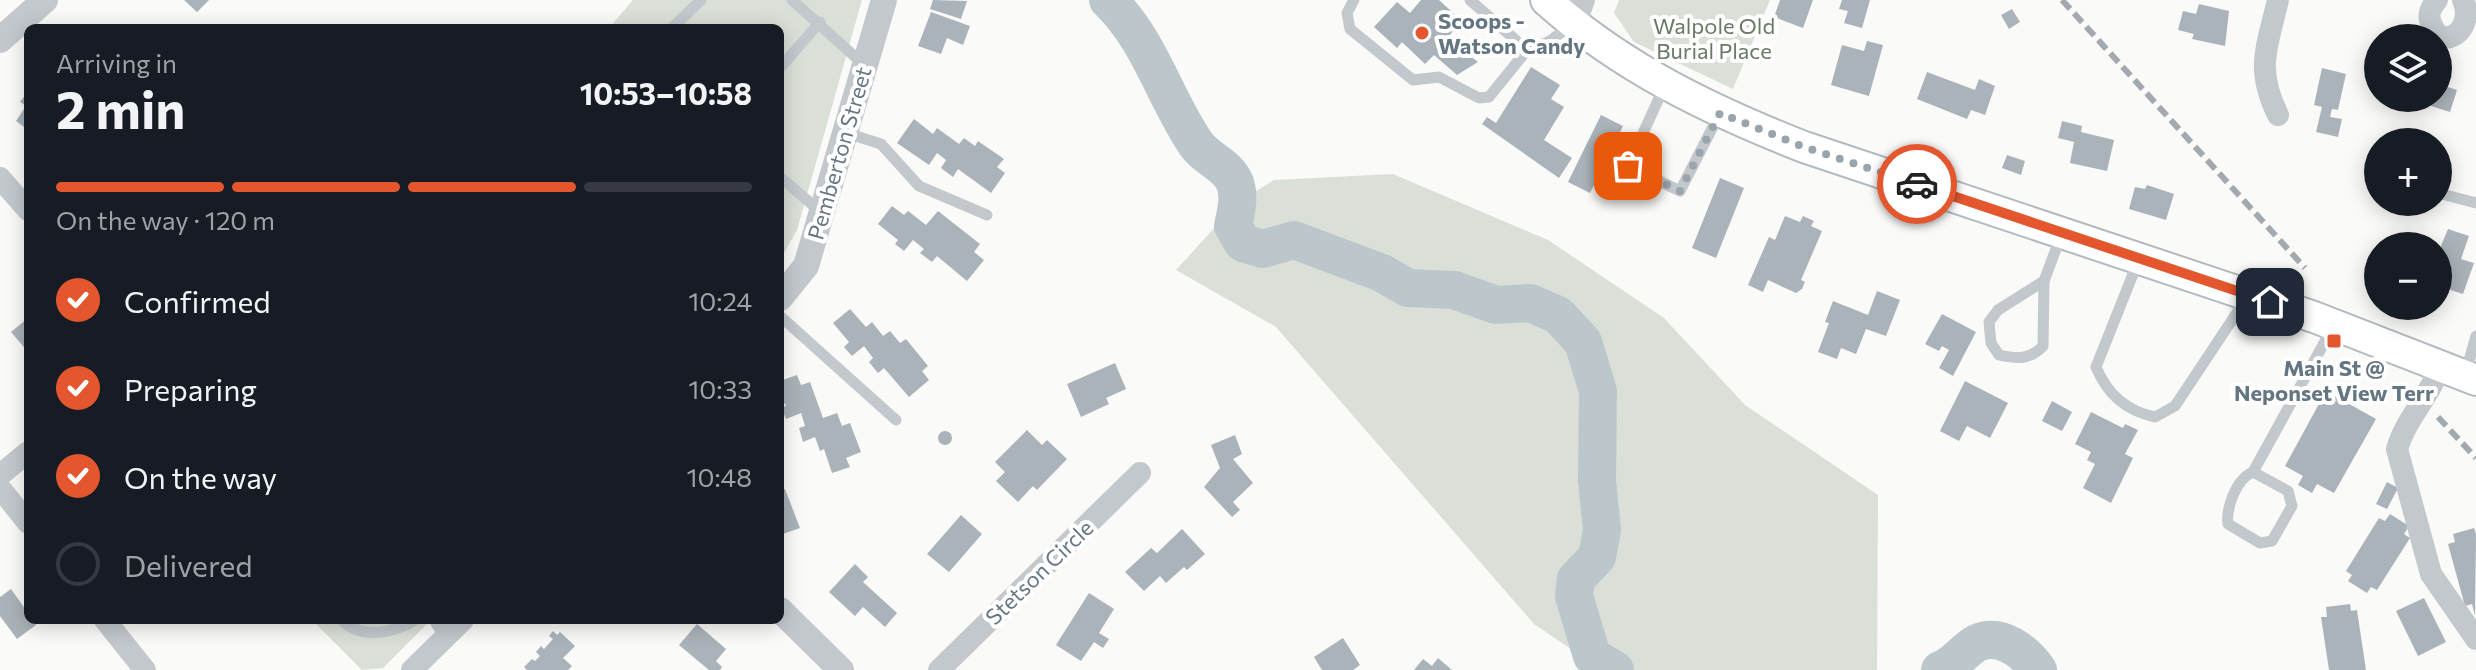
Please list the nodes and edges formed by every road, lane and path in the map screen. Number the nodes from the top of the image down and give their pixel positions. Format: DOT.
graph roads {
  1 [pos="45,0"];
  2 [pos="701,0"];
  3 [pos="792,0"];
  4 [pos="884,0"];
  5 [pos="1354,0"];
  6 [pos="1470,0"];
  7 [pos="1546,0"];
  8 [pos="2278,0"];
  9 [pos="2437,0"];
  10 [pos="2463,0"];
  11 [pos="1578,12"];
  12 [pos="820,22"];
  13 [pos="676,24"];
  14 [pos="2473,24"];
  15 [pos="0,40"];
  16 [pos="1527,50"];
  17 [pos="784,63"];
  18 [pos="865,66"];
  19 [pos="1665,85"];
  20 [pos="1720,113"];
  21 [pos="2278,115"];
  22 [pos="845,133"];
  23 [pos="0,178"];
  24 [pos="784,180"];
  25 [pos="2452,197"];
  26 [pos="2476,203"];
  27 [pos="24,205"];
  28 [pos="822,212"];
  29 [pos="987,215"];
  30 [pos="2062,232"];
  31 [pos="2139,259"];
  32 [pos="2044,281"];
  33 [pos="784,293"];
  34 [pos="2249,295"];
  35 [pos="784,320"];
  36 [pos="2335,325"];
  37 [pos="2476,336"];
  38 [pos="2460,374"];
  39 [pos="896,420"];
  40 [pos="24,455"];
  41 [pos="2253,472"];
  42 [pos="1140,473"];
  43 [pos="0,475"];
  44 [pos="0,488"];
  45 [pos="24,518"];
  46 [pos="784,614"];
  47 [pos="108,624"];
  48 [pos="345,624"];
  49 [pos="409,624"];
  50 [pos="440,629"];
  51 [pos="2476,639"];
  52 [pos="145,670"];
  53 [pos="412,670"];
  54 [pos="841,670"];
  55 [pos="939,670"];
  1 -- 15 [label="street"];
  2 -- 13 [label="lane"];
  3 -- 12 [label="lane"];
  4 -- 18 [label="street, Pemberton Street"];
  5 -- 16 [label="lane"];
  6 -- 16 [label="lane"];
  7 -- 11 [label="main road"];
  8 -- 21 [label="street"];
  9 -- 14 [label="street"];
  10 -- 14 [label="street"];
  11 -- 16 [label="lane"];
  11 -- 19 [label="main road"];
  12 -- 17 [label="lane"];
  12 -- 18 [label="lane"];
  18 -- 22 [label="street, Pemberton Street"];
  19 -- 20 [label="main road"];
  19 -- 20 [label="lane"];
  20 -- 30 [label="main road"];
  22 -- 28 [label="street, Pemberton Street"];
  22 -- 29 [label="lane"];
  23 -- 27 [label="street"];
  24 -- 28 [label="lane"];
  25 -- 26 [label="lane"];
  28 -- 33 [label="street, Pemberton Street"];
  30 -- 31 [label="main road"];
  30 -- 32 [label="lane"];
  31 -- 34 [label="main road"];
  31 -- 34 [label="lane"];
  32 -- 32 [label="lane"];
  34 -- 36 [label="main road"];
  35 -- 39 [label="lane"];
  36 -- 38 [label="main road"];
  36 -- 41 [label="lane"];
  37 -- 38 [label="lane"];
  38 -- 51 [label="street"];
  40 -- 43 [label="street"];
  41 -- 41 [label="lane"];
  42 -- 55 [label="street, Stetson Circle"];
  44 -- 45 [label="street"];
  46 -- 54 [label="street"];
  47 -- 52 [label="street"];
  48 -- 49 [label="lane"];
  50 -- 53 [label="street"];
}
